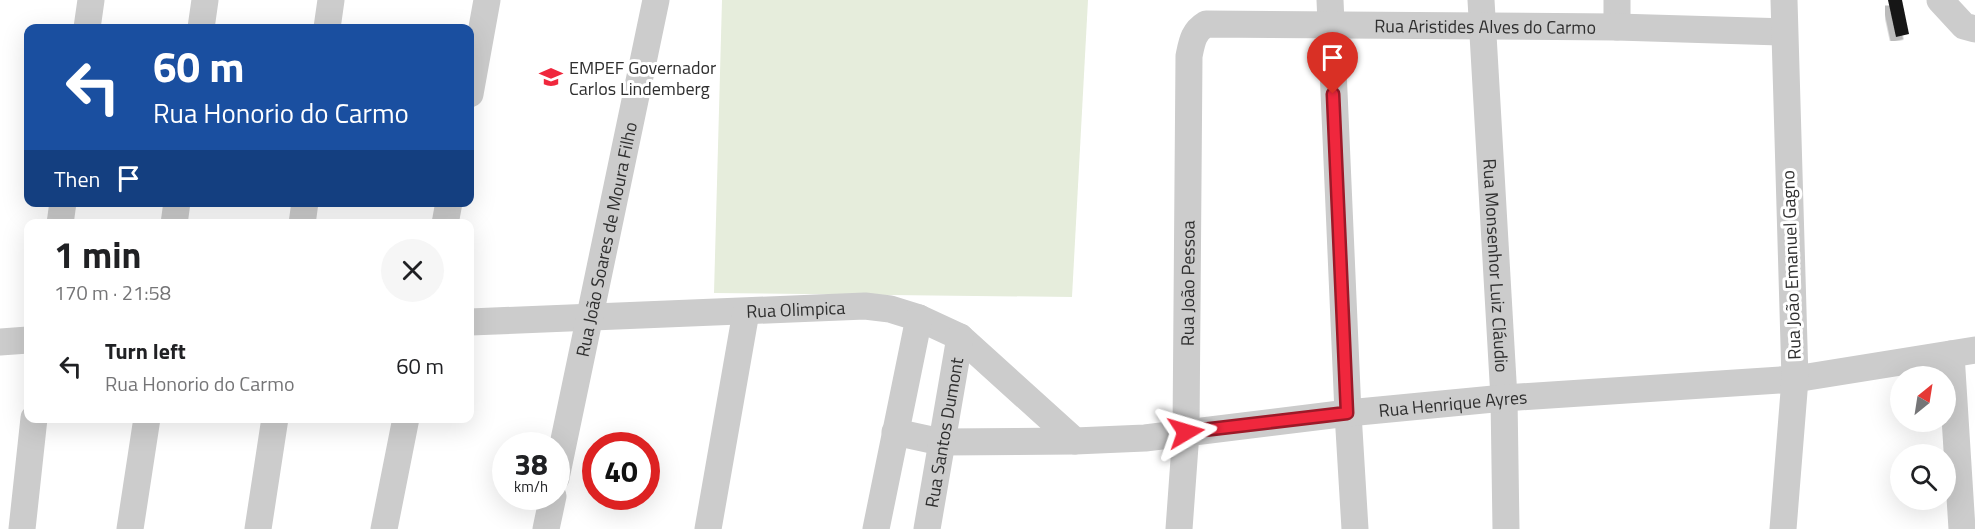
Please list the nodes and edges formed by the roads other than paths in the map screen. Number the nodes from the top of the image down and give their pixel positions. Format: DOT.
graph roads {
  1 [pos="91,0"];
  2 [pos="204,0"];
  3 [pos="331,0"];
  4 [pos="488,0"];
  5 [pos="656,0"];
  6 [pos="1481,0"];
  7 [pos="1617,0"];
  8 [pos="1784,0"];
  9 [pos="1940,0"];
  10 [pos="1330,13"];
  11 [pos="88,24"];
  12 [pos="201,24"];
  13 [pos="328,24"];
  14 [pos="1482,27"];
  15 [pos="1617,27"];
  16 [pos="1975,29"];
  17 [pos="1785,32"];
  18 [pos="1192,38"];
  19 [pos="474,73"];
  20 [pos="746,312"];
  21 [pos="591,318"];
  22 [pos="919,318"];
  23 [pos="474,322"];
  24 [pos="960,337"];
  25 [pos="24,340"];
  26 [pos="0,342"];
  27 [pos="1963,352"];
  28 [pos="1795,379"];
  29 [pos="1504,398"];
  30 [pos="1347,413"];
  31 [pos="33,423"];
  32 [pos="146,423"];
  33 [pos="274,423"];
  34 [pos="405,423"];
  35 [pos="566,432"];
  36 [pos="895,432"];
  37 [pos="1186,432"];
  38 [pos="1075,441"];
  39 [pos="941,442"];
  40 [pos="1968,502"];
  41 [pos="550,510"];
  42 [pos="22,529"];
  43 [pos="130,529"];
  44 [pos="258,529"];
  45 [pos="384,529"];
  46 [pos="546,529"];
  47 [pos="708,529"];
  48 [pos="876,529"];
  49 [pos="927,529"];
  50 [pos="1179,529"];
  51 [pos="1355,529"];
  52 [pos="1506,529"];
  53 [pos="1783,529"];
  54 [pos="1962,529"];
  1 -- 11 [label="street"];
  2 -- 12 [label="street"];
  3 -- 13 [label="street"];
  4 -- 19 [label="street"];
  5 -- 21 [label="street, Rua João Soares de Moura Filho"];
  6 -- 14 [label="street, Rua Monsenhor Luiz Cláudio"];
  7 -- 15 [label="street"];
  8 -- 17 [label="street, Rua João Emanuel Gagno"];
  9 -- 16 [label="street"];
  10 -- 14 [label="street, Rua Aristides Alves do Carmo"];
  10 -- 18 [label="street, Rua Aristides Alves do Carmo"];
  10 -- 30 [label="street"];
  14 -- 15 [label="street, Rua Aristides Alves do Carmo"];
  14 -- 29 [label="street, Rua Monsenhor Luiz Cláudio"];
  15 -- 17 [label="street, Rua Aristides Alves do Carmo"];
  17 -- 28 [label="street, Rua João Emanuel Gagno"];
  18 -- 37 [label="street, Rua João Pessoa"];
  20 -- 21 [label="street, Rua Olimpica"];
  20 -- 22 [label="street, Rua Olimpica"];
  20 -- 47 [label="street"];
  21 -- 23 [label="street, Rua Olimpica"];
  21 -- 35 [label="street, Rua João Soares de Moura Filho"];
  22 -- 24 [label="street, Rua Olimpica"];
  22 -- 36 [label="street"];
  24 -- 38 [label="street, Rua Olimpica"];
  24 -- 39 [label="street, Rua Santos Dumont"];
  25 -- 26 [label="street"];
  27 -- 28 [label="street, Rua Henrique Ayres"];
  27 -- 40 [label="street"];
  28 -- 29 [label="street, Rua Henrique Ayres"];
  28 -- 53 [label="street, Rua João Emanuel Gagno"];
  29 -- 30 [label="street, Rua Henrique Ayres"];
  29 -- 52 [label="street, Rua Monsenhor Luiz Cláudio"];
  30 -- 37 [label="street, Rua Henrique Ayres"];
  30 -- 51 [label="street"];
  31 -- 42 [label="street"];
  32 -- 43 [label="street"];
  33 -- 44 [label="street"];
  34 -- 45 [label="street"];
  36 -- 39 [label="street, Rua Henrique Ayres"];
  36 -- 48 [label="street"];
  37 -- 38 [label="street, Rua Henrique Ayres"];
  37 -- 50 [label="street, Rua João Pessoa"];
  38 -- 39 [label="street, Rua Henrique Ayres"];
  39 -- 49 [label="street, Rua Santos Dumont"];
  40 -- 54 [label="street"];
  41 -- 46 [label="street"];
}
